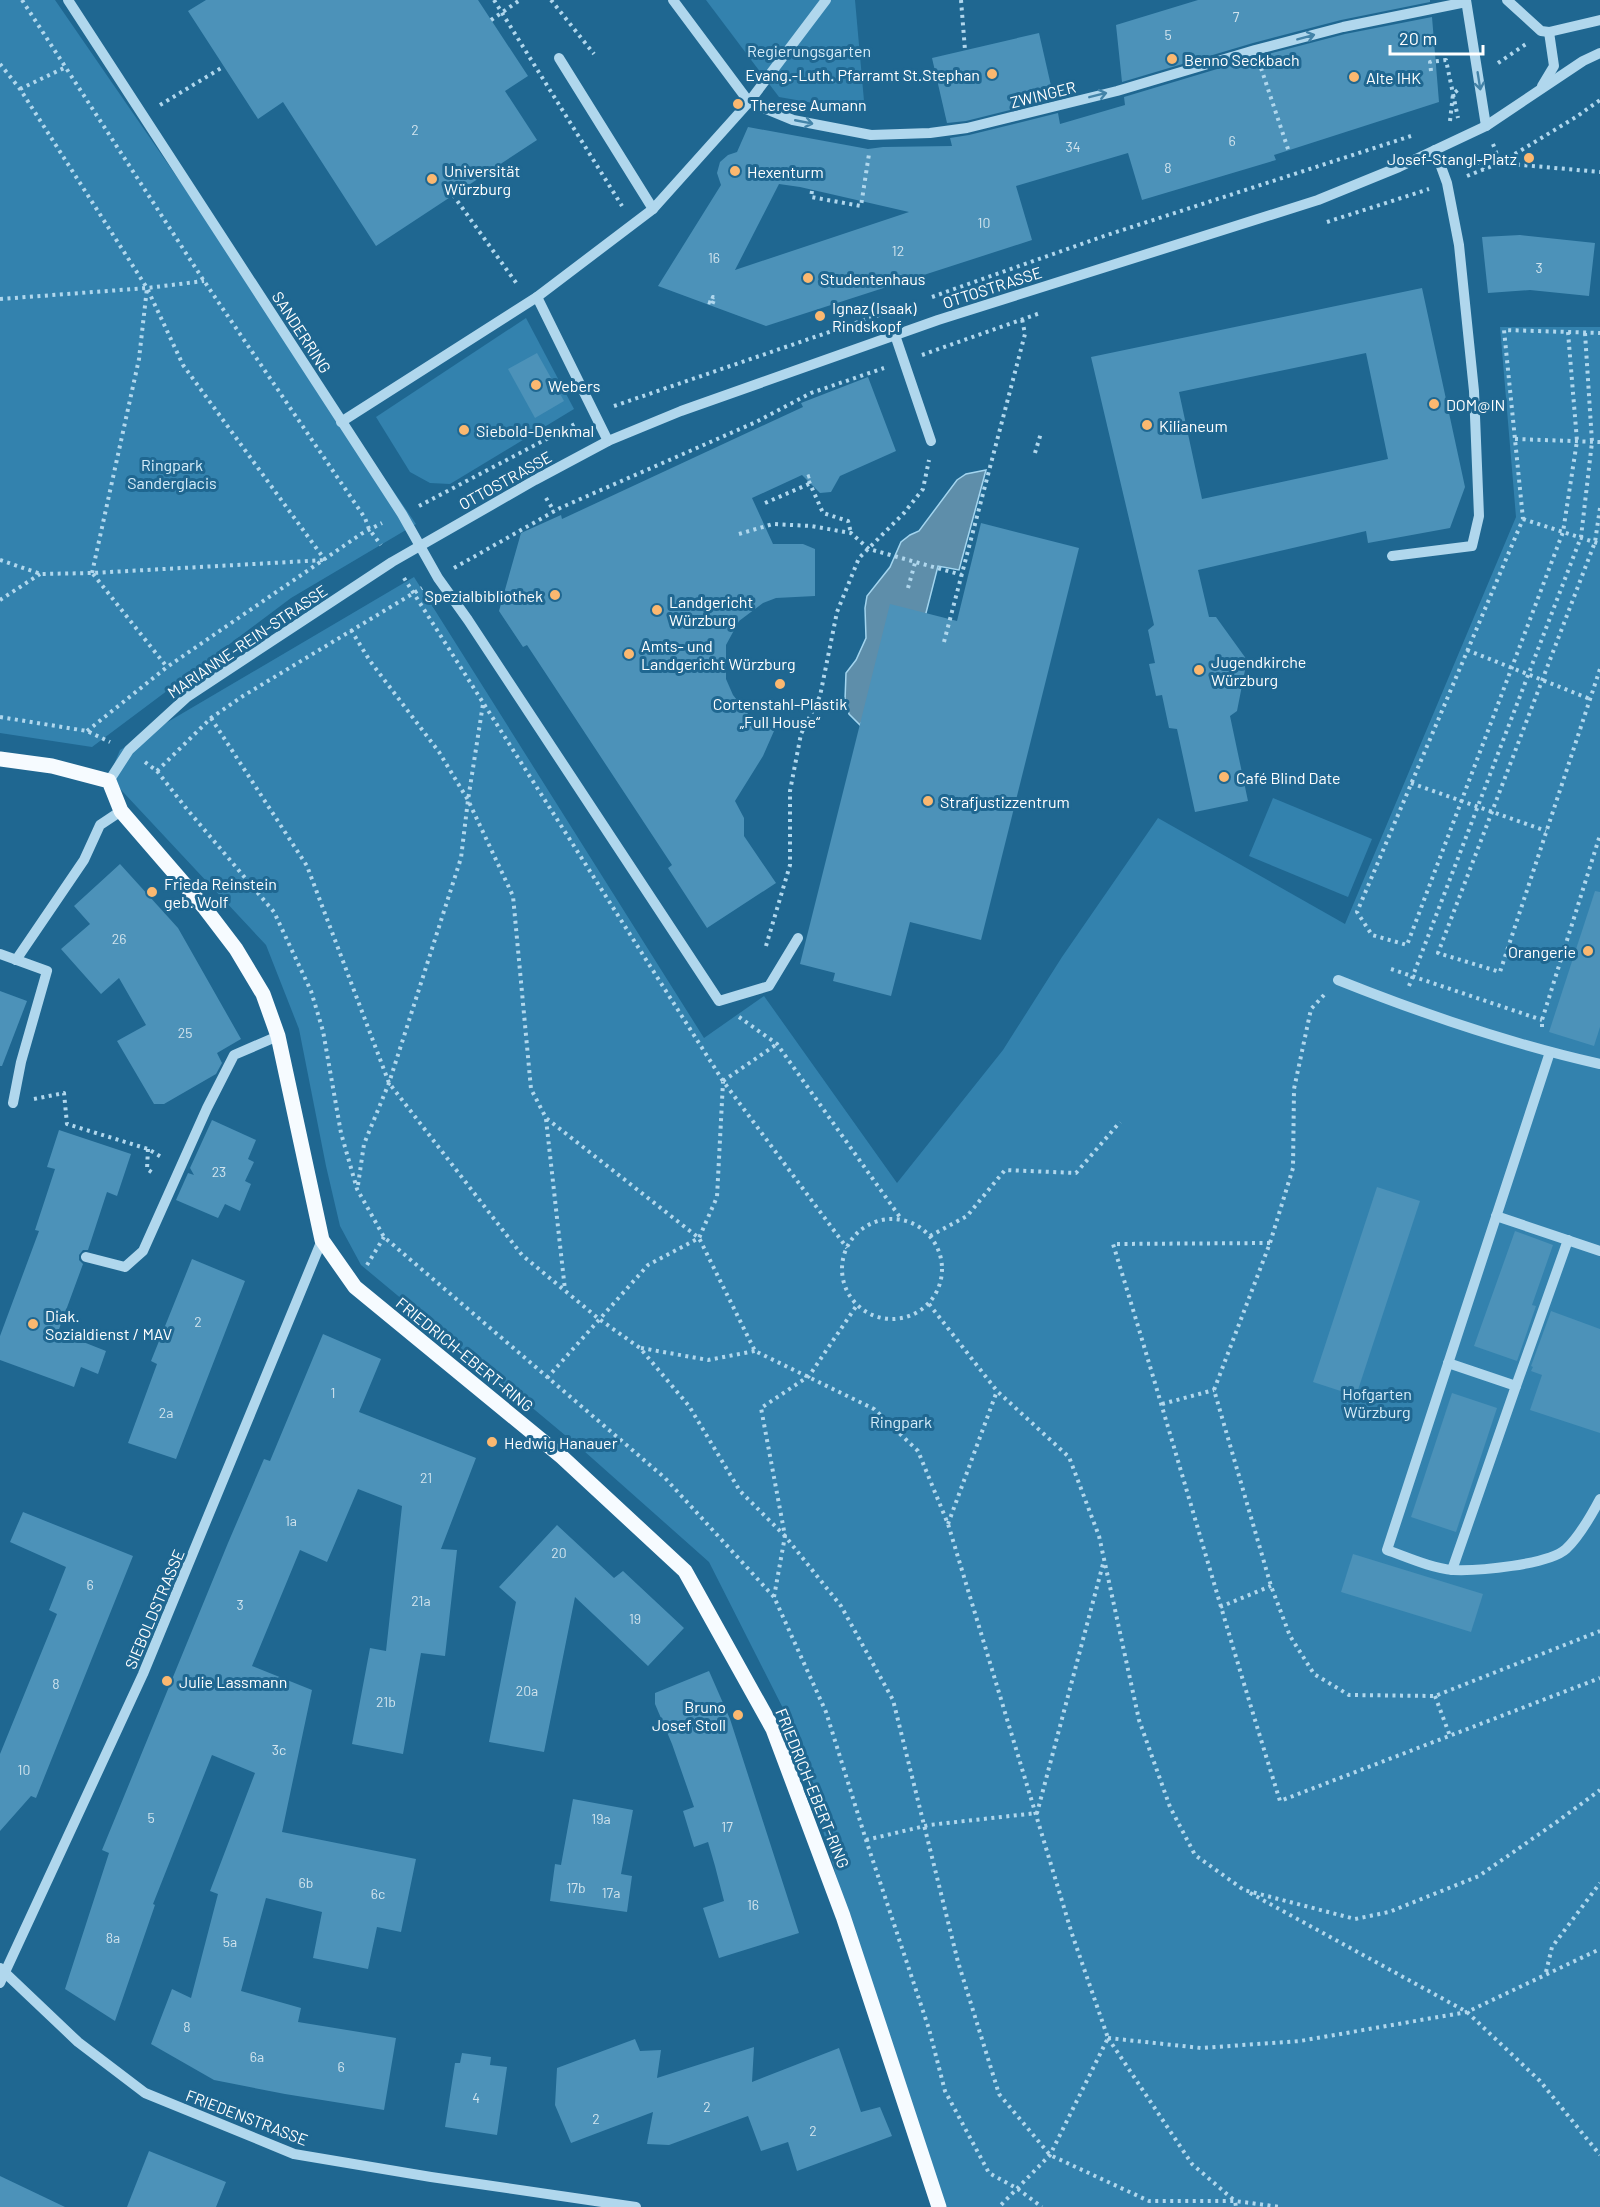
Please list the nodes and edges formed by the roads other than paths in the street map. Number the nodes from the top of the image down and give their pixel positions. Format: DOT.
graph roads {
  1 [pos="68,0"];
  2 [pos="673,0"];
  3 [pos="826,0"];
  4 [pos="1507,0"];
  5 [pos="1466,1"];
  6 [pos="1600,20"];
  7 [pos="1545,31"];
  8 [pos="1600,53"];
  9 [pos="559,58"];
  10 [pos="1540,89"];
  11 [pos="749,102"];
  12 [pos="1486,126"];
  13 [pos="1435,150"];
  14 [pos="653,209"];
  15 [pos="537,297"];
  16 [pos="895,335"];
  17 [pos="341,422"];
  18 [pos="608,441"];
  19 [pos="931,441"];
  20 [pos="420,546"];
  21 [pos="1392,556"];
  22 [pos="0,759"];
  23 [pos="109,781"];
  24 [pos="121,811"];
  25 [pos="798,938"];
  26 [pos="0,954"];
  27 [pos="16,960"];
  28 [pos="1338,980"];
  29 [pos="278,1036"];
  30 [pos="1547,1051"];
  31 [pos="1600,1064"];
  32 [pos="13,1102"];
  33 [pos="1496,1216"];
  34 [pos="322,1240"];
  35 [pos="1568,1240"];
  36 [pos="1600,1251"];
  37 [pos="86,1257"];
  38 [pos="1448,1363"];
  39 [pos="1516,1386"];
  40 [pos="1600,1499"];
  41 [pos="1452,1570"];
  42 [pos="2,1975"];
  43 [pos="624,2206"];
  44 [pos="636,2207"];
  45 [pos="939,2207"];
  1 -- 17 [label="street, SANDERRING"];
  2 -- 11 [label="street"];
  3 -- 11 [label="street"];
  4 -- 7 [label="street"];
  11 -- 5 [label="street, ZWINGER, one-way"];
  5 -- 12 [label="street, one-way"];
  6 -- 7 [label="street"];
  7 -- 10 [label="street"];
  8 -- 10 [label="street"];
  9 -- 14 [label="street"];
  10 -- 12 [label="street"];
  11 -- 14 [label="street"];
  12 -- 13 [label="street, OTTOSTRASSE"];
  13 -- 16 [label="street, OTTOSTRASSE"];
  13 -- 21 [label="street"];
  14 -- 15 [label="street"];
  15 -- 17 [label="street"];
  15 -- 18 [label="street"];
  16 -- 18 [label="street, OTTOSTRASSE"];
  16 -- 19 [label="street"];
  17 -- 20 [label="street, SANDERRING"];
  18 -- 20 [label="street, OTTOSTRASSE"];
  20 -- 23 [label="street, MARIANNE-REIN-STRASSE"];
  20 -- 25 [label="street, SANDERRING"];
  22 -- 23 [label="main road"];
  23 -- 24 [label="main road, FRIEDRICH-EBERT-RING"];
  24 -- 27 [label="street"];
  24 -- 29 [label="main road, FRIEDRICH-EBERT-RING"];
  26 -- 27 [label="street"];
  27 -- 32 [label="street"];
  28 -- 30 [label="street"];
  29 -- 34 [label="main road, FRIEDRICH-EBERT-RING"];
  29 -- 37 [label="street"];
  30 -- 31 [label="street"];
  30 -- 33 [label="street"];
  33 -- 35 [label="street"];
  33 -- 38 [label="street"];
  34 -- 42 [label="street, SIEBOLDSTRASSE"];
  34 -- 45 [label="main road, FRIEDRICH-EBERT-RING"];
  35 -- 36 [label="street"];
  35 -- 39 [label="street"];
  38 -- 39 [label="street"];
  38 -- 41 [label="street"];
  39 -- 41 [label="street"];
  40 -- 41 [label="street"];
  42 -- 43 [label="street, FRIEDENSTRASSE"];
  43 -- 44 [label="street, FRIEDENSTRASSE"];
}
